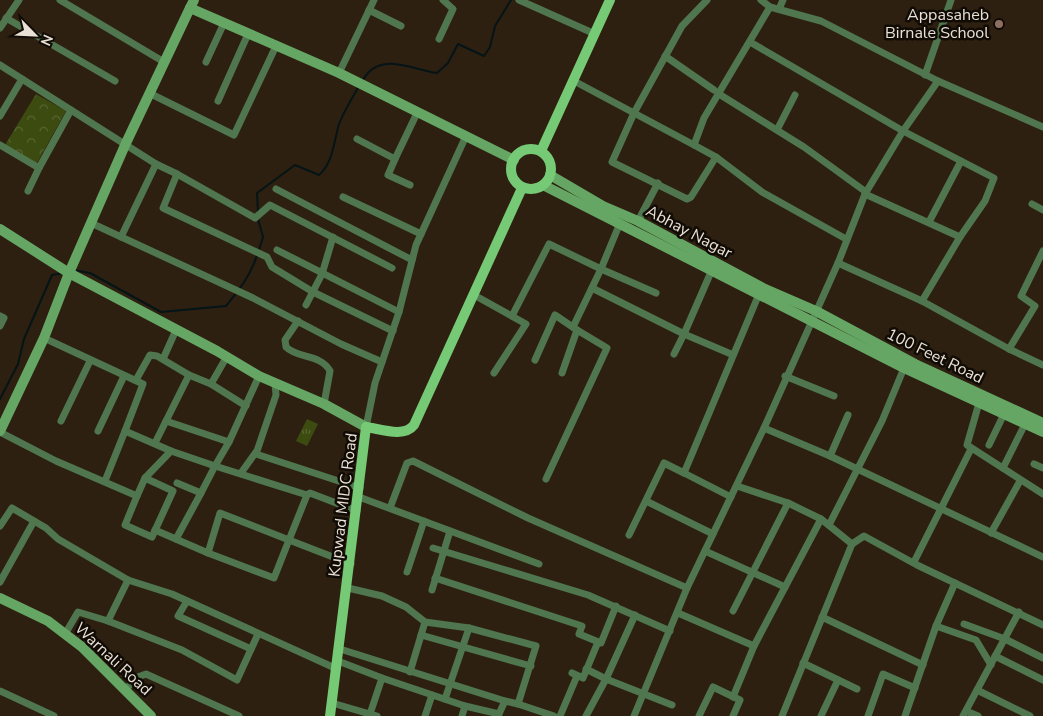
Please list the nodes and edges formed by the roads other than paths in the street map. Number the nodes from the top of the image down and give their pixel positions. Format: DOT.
graph roads {
  1 [pos="18,0"];
  2 [pos="60,0"];
  3 [pos="374,0"];
  4 [pos="443,0"];
  5 [pos="519,0"];
  6 [pos="610,0"];
  7 [pos="707,0"];
  8 [pos="761,0"];
  9 [pos="783,0"];
  10 [pos="951,0"];
  11 [pos="192,4"];
  12 [pos="770,7"];
  13 [pos="778,9"];
  14 [pos="369,10"];
  15 [pos="6,18"];
  16 [pos="224,23"];
  17 [pos="401,26"];
  18 [pos="0,28"];
  19 [pos="248,34"];
  20 [pos="595,34"];
  21 [pos="439,39"];
  22 [pos="750,42"];
  23 [pos="276,46"];
  24 [pos="665,56"];
  25 [pos="164,62"];
  26 [pos="206,62"];
  27 [pos="0,65"];
  28 [pos="339,73"];
  29 [pos="925,74"];
  30 [pos="22,79"];
  31 [pos="115,81"];
  32 [pos="574,81"];
  33 [pos="938,82"];
  34 [pos="717,91"];
  35 [pos="149,93"];
  36 [pos="795,95"];
  37 [pos="218,101"];
  38 [pos="71,110"];
  39 [pos="417,113"];
  40 [pos="634,113"];
  41 [pos="0,116"];
  42 [pos="1043,127"];
  43 [pos="777,130"];
  44 [pos="903,131"];
  45 [pos="466,136"];
  46 [pos="357,139"];
  47 [pos="126,143"];
  48 [pos="0,145"];
  49 [pos="694,145"];
  50 [pos="541,151"];
  51 [pos="716,157"];
  52 [pos="395,158"];
  53 [pos="514,160"];
  54 [pos="961,161"];
  55 [pos="156,164"];
  56 [pos="39,168"];
  57 [pos="177,174"];
  58 [pos="550,175"];
  59 [pos="658,183"];
  60 [pos="410,185"];
  61 [pos="543,185"];
  62 [pos="522,188"];
  63 [pos="276,189"];
  64 [pos="28,191"];
  65 [pos="866,193"];
  66 [pos="343,197"];
  67 [pos="1032,204"];
  68 [pos="1043,210"];
  69 [pos="638,221"];
  70 [pos="929,222"];
  71 [pos="91,223"];
  72 [pos="620,224"];
  73 [pos="0,229"];
  74 [pos="421,234"];
  75 [pos="121,237"];
  76 [pos="333,237"];
  77 [pos="960,237"];
  78 [pos="846,239"];
  79 [pos="277,250"];
  80 [pos="1043,251"];
  81 [pos="412,260"];
  82 [pos="838,263"];
  83 [pos="392,268"];
  84 [pos="601,268"];
  85 [pos="710,272"];
  86 [pos="69,273"];
  87 [pos="322,274"];
  88 [pos="592,288"];
  89 [pos="313,292"];
  90 [pos="656,293"];
  91 [pos="759,294"];
  92 [pos="474,295"];
  93 [pos="922,301"];
  94 [pos="306,305"];
  95 [pos="816,311"];
  96 [pos="399,312"];
  97 [pos="0,316"];
  98 [pos="512,316"];
  99 [pos="298,321"];
  100 [pos="811,321"];
  101 [pos="0,326"];
  102 [pos="575,328"];
  103 [pos="176,330"];
  104 [pos="393,330"];
  105 [pos="684,334"];
  106 [pos="44,338"];
  107 [pos="1009,349"];
  108 [pos="674,354"];
  109 [pos="731,354"];
  110 [pos="226,358"];
  111 [pos="162,359"];
  112 [pos="535,360"];
  113 [pos="90,361"];
  114 [pos="382,362"];
  115 [pos="1043,365"];
  116 [pos="904,368"];
  117 [pos="494,373"];
  118 [pos="562,373"];
  119 [pos="189,375"];
  120 [pos="124,376"];
  121 [pos="258,376"];
  122 [pos="785,376"];
  123 [pos="136,380"];
  124 [pos="275,383"];
  125 [pos="211,384"];
  126 [pos="834,396"];
  127 [pos="979,403"];
  128 [pos="324,404"];
  129 [pos="246,406"];
  130 [pos="1004,414"];
  131 [pos="848,415"];
  132 [pos="61,420"];
  133 [pos="166,421"];
  134 [pos="1043,422"];
  135 [pos="1025,424"];
  136 [pos="366,427"];
  137 [pos="764,428"];
  138 [pos="125,430"];
  139 [pos="0,431"];
  140 [pos="98,431"];
  141 [pos="1043,432"];
  142 [pos="229,442"];
  143 [pos="155,444"];
  144 [pos="989,445"];
  145 [pos="971,449"];
  146 [pos="172,451"];
  147 [pos="256,452"];
  148 [pos="830,456"];
  149 [pos="1034,464"];
  150 [pos="215,466"];
  151 [pos="1003,468"];
  152 [pos="1043,468"];
  153 [pos="857,469"];
  154 [pos="241,473"];
  155 [pos="684,473"];
  156 [pos="145,478"];
  157 [pos="546,480"];
  158 [pos="105,481"];
  159 [pos="1020,481"];
  160 [pos="176,483"];
  161 [pos="737,486"];
  162 [pos="359,492"];
  163 [pos="201,493"];
  164 [pos="1043,494"];
  165 [pos="308,495"];
  166 [pos="137,496"];
  167 [pos="731,497"];
  168 [pos="646,501"];
  169 [pos="788,503"];
  170 [pos="940,507"];
  171 [pos="390,508"];
  172 [pos="357,511"];
  173 [pos="820,519"];
  174 [pos="34,521"];
  175 [pos="424,521"];
  176 [pos="829,525"];
  177 [pos="0,526"];
  178 [pos="155,530"];
  179 [pos="450,531"];
  180 [pos="991,533"];
  181 [pos="712,534"];
  182 [pos="629,536"];
  183 [pos="176,540"];
  184 [pos="290,540"];
  185 [pos="852,544"];
  186 [pos="433,548"];
  187 [pos="705,551"];
  188 [pos="444,552"];
  189 [pos="208,553"];
  190 [pos="1043,557"];
  191 [pos="914,562"];
  192 [pos="350,564"];
  193 [pos="539,564"];
  194 [pos="408,572"];
  195 [pos="753,572"];
  196 [pos="435,578"];
  197 [pos="128,580"];
  198 [pos="0,582"];
  199 [pos="954,583"];
  200 [pos="785,587"];
  201 [pos="348,588"];
  202 [pos="687,588"];
  203 [pos="432,590"];
  204 [pos="0,598"];
  205 [pos="187,601"];
  206 [pos="616,606"];
  207 [pos="733,611"];
  208 [pos="1019,612"];
  209 [pos="678,613"];
  210 [pos="635,615"];
  211 [pos="822,617"];
  212 [pos="108,621"];
  213 [pos="425,622"];
  214 [pos="964,624"];
  215 [pos="1043,625"];
  216 [pos="936,626"];
  217 [pos="469,628"];
  218 [pos="670,631"];
  219 [pos="66,634"];
  220 [pos="258,634"];
  221 [pos="421,636"];
  222 [pos="1004,639"];
  223 [pos="598,642"];
  224 [pos="462,646"];
  225 [pos="754,646"];
  226 [pos="340,648"];
  227 [pos="251,650"];
  228 [pos="995,656"];
  229 [pos="1043,658"];
  230 [pos="803,664"];
  231 [pos="338,665"];
  232 [pos="991,665"];
  233 [pos="531,666"];
  234 [pos="923,666"];
  235 [pos="586,669"];
  236 [pos="410,672"];
  237 [pos="382,678"];
  238 [pos="606,679"];
  239 [pos="838,680"];
  240 [pos="1043,680"];
  241 [pos="450,686"];
  242 [pos="915,688"];
  243 [pos="857,689"];
  244 [pos="977,690"];
  245 [pos="0,691"];
  246 [pos="125,691"];
  247 [pos="643,694"];
  248 [pos="432,695"];
  249 [pos="733,697"];
  250 [pos="445,699"];
  251 [pos="504,701"];
  252 [pos="332,703"];
  253 [pos="518,704"];
  254 [pos="672,704"];
  255 [pos="465,706"];
  256 [pos="965,713"];
  257 [pos="373,715"];
  258 [pos="498,715"];
  259 [pos="54,716"];
  260 [pos="151,716"];
  261 [pos="239,716"];
  262 [pos="330,716"];
  263 [pos="425,716"];
  264 [pos="462,716"];
  265 [pos="554,716"];
  266 [pos="560,716"];
  267 [pos="586,716"];
  268 [pos="634,716"];
  269 [pos="699,716"];
  270 [pos="734,716"];
  271 [pos="782,716"];
  272 [pos="821,716"];
  273 [pos="868,716"];
  274 [pos="905,716"];
  275 [pos="978,716"];
  276 [pos="1030,716"];
  1 -- 15 [label="street"];
  2 -- 25 [label="street"];
  3 -- 14 [label="street"];
  4 -- 21 [label="street"];
  5 -- 20 [label="street"];
  6 -- 20 [label="main road"];
  7 -- 24 [label="street"];
  8 -- 12 [label="street"];
  9 -- 13 [label="street"];
  10 -- 29 [label="street"];
  11 -- 16 [label="main road"];
  11 -- 25 [label="main road"];
  12 -- 13 [label="street"];
  12 -- 22 [label="street"];
  13 -- 29 [label="street"];
  14 -- 17 [label="street"];
  14 -- 28 [label="street"];
  15 -- 18 [label="street"];
  15 -- 31 [label="street"];
  16 -- 19 [label="main road"];
  16 -- 26 [label="street"];
  19 -- 23 [label="main road"];
  19 -- 37 [label="street"];
  20 -- 32 [label="main road"];
  22 -- 34 [label="street"];
  22 -- 44 [label="street"];
  23 -- 28 [label="main road"];
  23 -- 35 [label="street"];
  24 -- 34 [label="street"];
  24 -- 40 [label="street"];
  25 -- 35 [label="main road"];
  27 -- 30 [label="street"];
  28 -- 39 [label="main road"];
  29 -- 33 [label="street"];
  30 -- 38 [label="street"];
  30 -- 41 [label="street"];
  32 -- 40 [label="street"];
  32 -- 50 [label="main road"];
  33 -- 42 [label="street"];
  33 -- 44 [label="street"];
  34 -- 43 [label="street"];
  34 -- 49 [label="street"];
  35 -- 47 [label="main road"];
  36 -- 43 [label="street"];
  38 -- 47 [label="street"];
  38 -- 56 [label="street"];
  39 -- 45 [label="main road"];
  39 -- 52 [label="street"];
  40 -- 49 [label="street"];
  40 -- 59 [label="street"];
  43 -- 65 [label="street"];
  44 -- 54 [label="street"];
  44 -- 65 [label="street"];
  45 -- 53 [label="main road"];
  45 -- 74 [label="street"];
  46 -- 52 [label="street"];
  47 -- 55 [label="street"];
  47 -- 71 [label="main road"];
  48 -- 56 [label="street"];
  49 -- 51 [label="street"];
  50 -- 53 [label="main road"];
  50 -- 58 [label="main road"];
  51 -- 59 [label="street"];
  51 -- 78 [label="street"];
  52 -- 60 [label="street"];
  53 -- 62 [label="main road"];
  54 -- 70 [label="street"];
  54 -- 77 [label="street"];
  55 -- 57 [label="street"];
  55 -- 75 [label="street"];
  56 -- 64 [label="street"];
  57 -- 76 [label="street"];
  57 -- 89 [label="street"];
  58 -- 61 [label="main road"];
  58 -- 69 [label="main road, Abhay Nagar"];
  59 -- 69 [label="street"];
  61 -- 62 [label="main road"];
  61 -- 72 [label="main road"];
  62 -- 92 [label="main road, Kupwad MIDC Road"];
  63 -- 81 [label="street"];
  65 -- 70 [label="street"];
  65 -- 78 [label="street"];
  66 -- 74 [label="street"];
  67 -- 68 [label="street"];
  69 -- 95 [label="main road, Abhay Nagar"];
  70 -- 77 [label="street"];
  71 -- 75 [label="street"];
  71 -- 86 [label="main road"];
  72 -- 84 [label="street"];
  72 -- 85 [label="main road"];
  73 -- 86 [label="main road"];
  74 -- 81 [label="street"];
  75 -- 99 [label="street"];
  76 -- 83 [label="street"];
  76 -- 87 [label="street"];
  77 -- 93 [label="street"];
  78 -- 82 [label="street"];
  79 -- 87 [label="street"];
  80 -- 107 [label="street"];
  81 -- 96 [label="street"];
  82 -- 93 [label="street"];
  82 -- 95 [label="street"];
  84 -- 88 [label="street"];
  84 -- 90 [label="street"];
  84 -- 98 [label="street"];
  85 -- 91 [label="main road"];
  85 -- 105 [label="street"];
  86 -- 103 [label="main road"];
  86 -- 106 [label="main road"];
  87 -- 89 [label="street"];
  87 -- 96 [label="street"];
  88 -- 102 [label="street"];
  88 -- 105 [label="street"];
  89 -- 94 [label="street"];
  89 -- 104 [label="street"];
  91 -- 100 [label="main road"];
  91 -- 155 [label="street"];
  92 -- 98 [label="street"];
  92 -- 136 [label="main road, Kupwad MIDC Road"];
  93 -- 107 [label="street"];
  95 -- 100 [label="street"];
  95 -- 134 [label="main road, 100 Feet Road"];
  96 -- 104 [label="street"];
  97 -- 101 [label="street"];
  98 -- 117 [label="street"];
  99 -- 114 [label="street"];
  99 -- 128 [label="street"];
  100 -- 116 [label="main road"];
  100 -- 122 [label="street"];
  102 -- 112 [label="street"];
  102 -- 118 [label="street"];
  102 -- 157 [label="street"];
  103 -- 110 [label="main road"];
  103 -- 111 [label="street"];
  104 -- 114 [label="street"];
  105 -- 108 [label="street"];
  105 -- 109 [label="street"];
  106 -- 113 [label="street"];
  106 -- 139 [label="main road"];
  107 -- 115 [label="street"];
  110 -- 121 [label="main road"];
  110 -- 125 [label="street"];
  111 -- 119 [label="street"];
  111 -- 123 [label="street"];
  113 -- 120 [label="street"];
  113 -- 132 [label="street"];
  114 -- 136 [label="street"];
  116 -- 127 [label="main road"];
  116 -- 153 [label="street"];
  119 -- 125 [label="street"];
  119 -- 133 [label="street"];
  120 -- 123 [label="street"];
  120 -- 140 [label="street"];
  121 -- 124 [label="main road"];
  121 -- 129 [label="street"];
  122 -- 126 [label="street"];
  122 -- 137 [label="street"];
  123 -- 138 [label="street"];
  124 -- 128 [label="main road"];
  124 -- 147 [label="street"];
  125 -- 129 [label="street"];
  127 -- 130 [label="main road"];
  127 -- 145 [label="street"];
  128 -- 136 [label="main road"];
  129 -- 142 [label="street"];
  130 -- 135 [label="main road"];
  130 -- 144 [label="street"];
  131 -- 148 [label="street"];
  133 -- 142 [label="street"];
  133 -- 143 [label="street"];
  135 -- 141 [label="main road"];
  135 -- 151 [label="street"];
  136 -- 162 [label="main road, Kupwad MIDC Road"];
  137 -- 148 [label="street"];
  137 -- 161 [label="street"];
  138 -- 143 [label="street"];
  138 -- 158 [label="street"];
  139 -- 158 [label="street"];
  142 -- 150 [label="street"];
  143 -- 146 [label="street"];
  145 -- 151 [label="street"];
  145 -- 170 [label="street"];
  146 -- 150 [label="street"];
  146 -- 156 [label="street"];
  147 -- 154 [label="street"];
  147 -- 162 [label="street"];
  148 -- 153 [label="street"];
  149 -- 152 [label="street"];
  150 -- 154 [label="street"];
  150 -- 163 [label="street"];
  151 -- 159 [label="street"];
  153 -- 170 [label="street"];
  153 -- 176 [label="street"];
  154 -- 165 [label="street"];
  155 -- 167 [label="street"];
  155 -- 168 [label="street"];
  156 -- 166 [label="street"];
  156 -- 178 [label="street"];
  158 -- 166 [label="street"];
  159 -- 164 [label="street"];
  159 -- 180 [label="street"];
  160 -- 163 [label="street"];
  161 -- 167 [label="street"];
  161 -- 169 [label="street"];
  162 -- 171 [label="street"];
  162 -- 172 [label="main road, Kupwad MIDC Road"];
  163 -- 183 [label="street"];
  165 -- 172 [label="street"];
  165 -- 184 [label="street"];
  166 -- 178 [label="street"];
  167 -- 181 [label="street"];
  168 -- 181 [label="street"];
  168 -- 182 [label="street"];
  169 -- 173 [label="street"];
  169 -- 195 [label="street"];
  170 -- 180 [label="street"];
  170 -- 191 [label="street"];
  171 -- 175 [label="street"];
  171 -- 202 [label="street"];
  172 -- 192 [label="main road, Kupwad MIDC Road"];
  173 -- 176 [label="street"];
  173 -- 200 [label="street"];
  174 -- 177 [label="street"];
  174 -- 197 [label="street"];
  174 -- 198 [label="street"];
  175 -- 179 [label="street"];
  175 -- 194 [label="street"];
  176 -- 185 [label="street"];
  178 -- 183 [label="street"];
  179 -- 188 [label="street"];
  179 -- 193 [label="street"];
  180 -- 190 [label="street"];
  181 -- 187 [label="street"];
  183 -- 189 [label="street"];
  184 -- 189 [label="street"];
  184 -- 189 [label="street"];
  184 -- 192 [label="street"];
  185 -- 191 [label="street"];
  185 -- 211 [label="street"];
  186 -- 188 [label="street"];
  187 -- 195 [label="street"];
  187 -- 202 [label="street"];
  188 -- 196 [label="street"];
  188 -- 206 [label="street"];
  191 -- 199 [label="street"];
  192 -- 201 [label="main road, Kupwad MIDC Road"];
  195 -- 200 [label="street"];
  195 -- 207 [label="street"];
  196 -- 203 [label="street"];
  196 -- 223 [label="street"];
  197 -- 205 [label="street"];
  197 -- 212 [label="street"];
  199 -- 208 [label="street"];
  199 -- 216 [label="street"];
  200 -- 225 [label="street"];
  201 -- 213 [label="street"];
  201 -- 226 [label="main road, Kupwad MIDC Road"];
  202 -- 209 [label="street"];
  204 -- 219 [label="main road, Warnali Road"];
  205 -- 220 [label="street"];
  205 -- 227 [label="street"];
  206 -- 210 [label="street"];
  206 -- 223 [label="street"];
  208 -- 215 [label="street"];
  208 -- 222 [label="street"];
  209 -- 218 [label="street"];
  209 -- 225 [label="street"];
  210 -- 218 [label="street"];
  210 -- 238 [label="street"];
  211 -- 230 [label="street"];
  211 -- 234 [label="street"];
  212 -- 219 [label="street"];
  212 -- 227 [label="street"];
  213 -- 217 [label="street"];
  213 -- 221 [label="street"];
  214 -- 222 [label="street"];
  216 -- 232 [label="street"];
  216 -- 234 [label="street"];
  217 -- 224 [label="street"];
  217 -- 233 [label="street"];
  218 -- 247 [label="street"];
  219 -- 246 [label="main road, Warnali Road"];
  220 -- 227 [label="street"];
  220 -- 231 [label="street"];
  221 -- 224 [label="street"];
  221 -- 236 [label="street"];
  222 -- 228 [label="street"];
  222 -- 229 [label="street"];
  223 -- 235 [label="street"];
  224 -- 233 [label="street"];
  224 -- 241 [label="street"];
  225 -- 249 [label="street"];
  226 -- 231 [label="main road, Kupwad MIDC Road"];
  226 -- 236 [label="street"];
  228 -- 232 [label="street"];
  228 -- 240 [label="street"];
  230 -- 239 [label="street"];
  230 -- 271 [label="street"];
  231 -- 237 [label="street"];
  231 -- 252 [label="main road, Kupwad MIDC Road"];
  232 -- 244 [label="street"];
  233 -- 253 [label="street"];
  234 -- 242 [label="street"];
  235 -- 238 [label="street"];
  235 -- 266 [label="street"];
  236 -- 241 [label="street"];
  237 -- 248 [label="street"];
  237 -- 257 [label="street"];
  238 -- 247 [label="street"];
  238 -- 267 [label="street"];
  239 -- 243 [label="street"];
  239 -- 272 [label="street"];
  241 -- 250 [label="street"];
  241 -- 251 [label="street"];
  242 -- 273 [label="street"];
  242 -- 274 [label="street"];
  244 -- 256 [label="street"];
  244 -- 276 [label="street"];
  245 -- 259 [label="street"];
  246 -- 260 [label="main road, Warnali Road"];
  246 -- 261 [label="street"];
  247 -- 254 [label="street"];
  247 -- 268 [label="street"];
  248 -- 250 [label="street"];
  248 -- 263 [label="street"];
  249 -- 269 [label="street"];
  249 -- 270 [label="street"];
  250 -- 255 [label="street"];
  251 -- 253 [label="street"];
  251 -- 258 [label="street"];
  252 -- 257 [label="street"];
  252 -- 262 [label="main road, Kupwad MIDC Road"];
  253 -- 265 [label="street"];
  255 -- 258 [label="street"];
  255 -- 264 [label="street"];
  256 -- 275 [label="street"];
}
